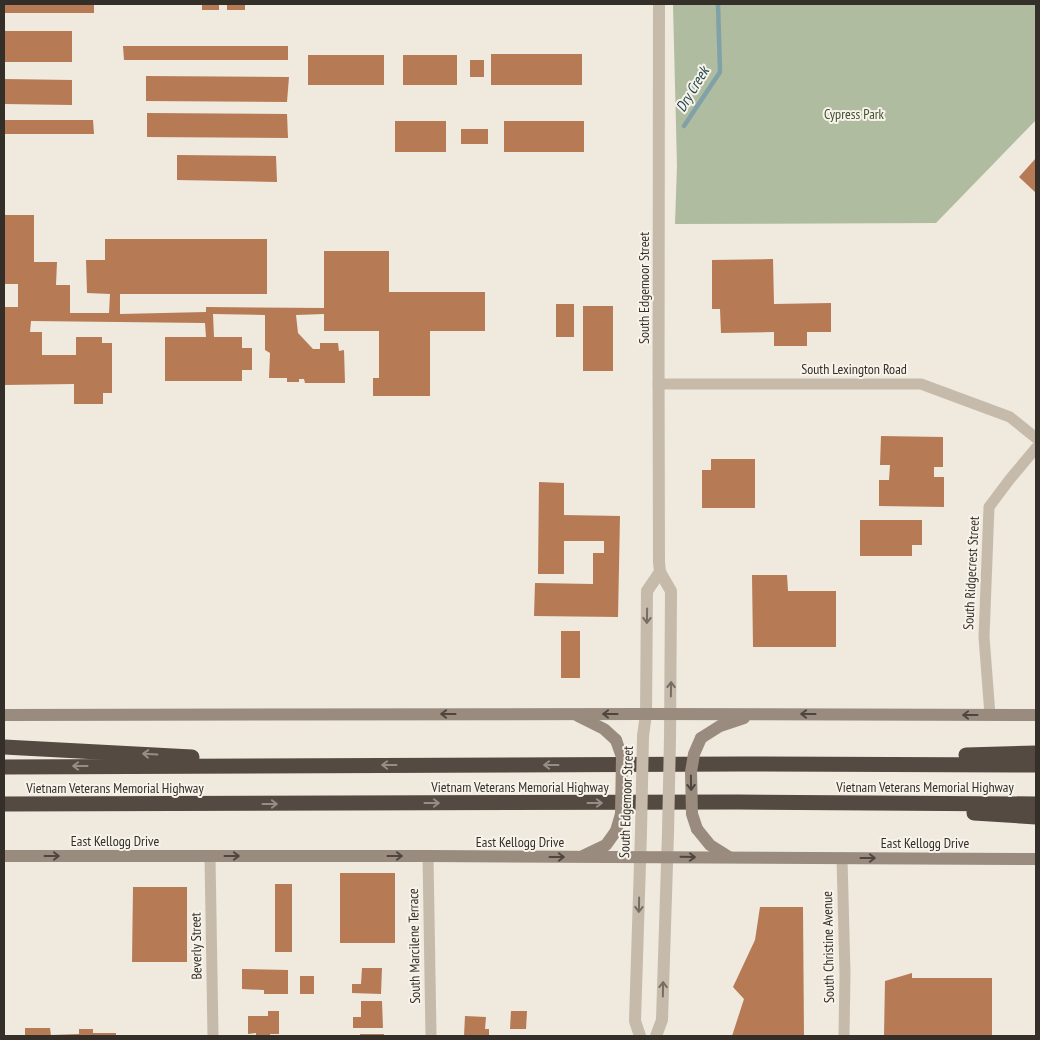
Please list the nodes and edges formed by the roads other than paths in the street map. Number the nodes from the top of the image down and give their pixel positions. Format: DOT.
graph roads {
  1 [pos="658,4"];
  2 [pos="658,384"];
  3 [pos="1036,438"];
  4 [pos="1036,448"];
  5 [pos="660,572"];
  6 [pos="575,714"];
  7 [pos="646,714"];
  8 [pos="670,714"];
  9 [pos="753,714"];
  10 [pos="4,715"];
  11 [pos="990,715"];
  12 [pos="1036,715"];
  13 [pos="4,747"];
  14 [pos="1036,753"];
  15 [pos="740,764"];
  16 [pos="1036,765"];
  17 [pos="356,766"];
  18 [pos="4,767"];
  19 [pos="737,802"];
  20 [pos="4,804"];
  21 [pos="221,804"];
  22 [pos="1036,804"];
  23 [pos="4,815"];
  24 [pos="1036,817"];
  25 [pos="4,856"];
  26 [pos="210,856"];
  27 [pos="428,856"];
  28 [pos="580,857"];
  29 [pos="640,857"];
  30 [pos="666,857"];
  31 [pos="730,858"];
  32 [pos="842,858"];
  33 [pos="1036,859"];
  34 [pos="212,1036"];
  35 [pos="430,1036"];
  36 [pos="640,1036"];
  37 [pos="656,1036"];
  38 [pos="844,1036"];
  1 -- 2 [label="street, South Edgemoor Street"];
  2 -- 3 [label="street, South Lexington Road"];
  2 -- 5 [label="street, South Edgemoor Street"];
  4 -- 11 [label="street, South Ridgecrest Street"];
  5 -- 7 [label="street, South Edgemoor Street, one-way"];
  8 -- 5 [label="street, South Edgemoor Street, one-way"];
  7 -- 6 [label="main road, one-way"];
  6 -- 10 [label="main road, one-way"];
  6 -- 28 [label="main road, bridge"];
  7 -- 8 [label="main road"];
  7 -- 29 [label="street, South Edgemoor Street, bridge"];
  8 -- 9 [label="main road"];
  8 -- 30 [label="street, South Edgemoor Street, bridge"];
  11 -- 9 [label="main road, one-way"];
  9 -- 31 [label="main road, one-way, bridge"];
  11 -- 12 [label="main road"];
  17 -- 13 [label="highway, one-way"];
  14 -- 15 [label="highway"];
  15 -- 16 [label="highway, Vietnam Veterans Memorial Highway"];
  15 -- 17 [label="highway, Vietnam Veterans Memorial Highway, one-way"];
  17 -- 18 [label="highway, Vietnam Veterans Memorial Highway, one-way"];
  21 -- 19 [label="highway, Vietnam Veterans Memorial Highway, one-way"];
  19 -- 22 [label="highway, Vietnam Veterans Memorial Highway"];
  19 -- 24 [label="highway"];
  20 -- 21 [label="highway, Vietnam Veterans Memorial Highway"];
  21 -- 23 [label="highway"];
  25 -- 26 [label="main road, East Kellogg Drive, one-way"];
  26 -- 27 [label="main road, East Kellogg Drive, one-way"];
  26 -- 34 [label="street, Beverly Street"];
  27 -- 28 [label="main road, East Kellogg Drive, one-way"];
  27 -- 35 [label="street, South Marcilene Terrace"];
  28 -- 29 [label="main road, East Kellogg Drive"];
  29 -- 30 [label="main road, East Kellogg Drive"];
  29 -- 36 [label="street, South Edgemoor Street, one-way"];
  30 -- 31 [label="main road, East Kellogg Drive, one-way"];
  37 -- 30 [label="street, South Edgemoor Street, one-way"];
  31 -- 32 [label="main road, East Kellogg Drive"];
  32 -- 33 [label="main road, East Kellogg Drive, one-way"];
  32 -- 38 [label="street, South Christine Avenue"];
}
